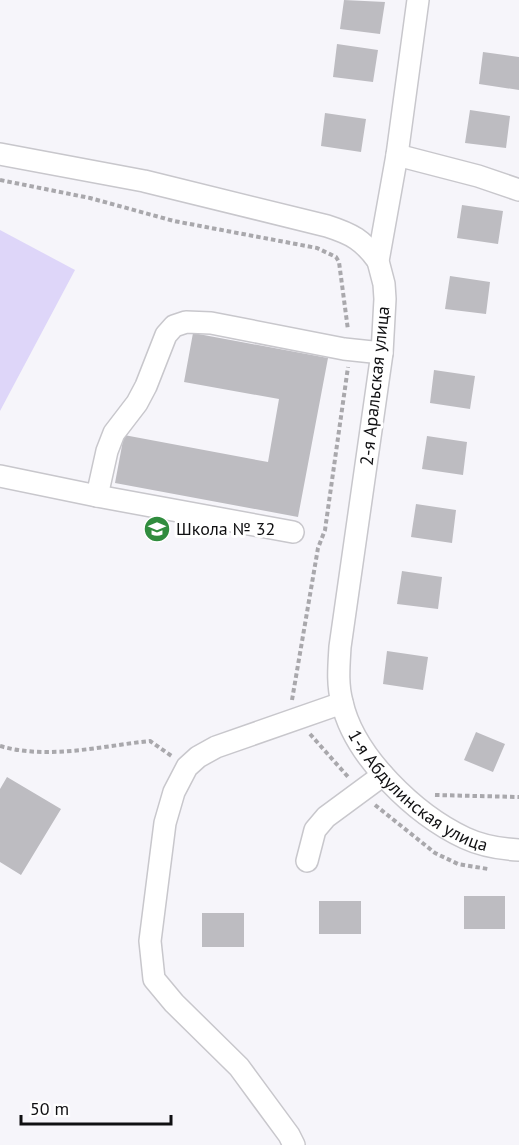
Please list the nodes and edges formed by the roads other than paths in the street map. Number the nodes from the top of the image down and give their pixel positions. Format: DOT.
graph roads {
  1 [pos="418,0"];
  2 [pos="0,154"];
  3 [pos="397,155"];
  4 [pos="519,190"];
  5 [pos="378,261"];
  6 [pos="382,353"];
  7 [pos="0,476"];
  8 [pos="97,496"];
  9 [pos="292,532"];
  10 [pos="342,703"];
  11 [pos="383,775"];
  12 [pos="519,850"];
  13 [pos="307,861"];
  14 [pos="294,1145"];
  1 -- 3 [label="street, 2-я Аральская улица"];
  2 -- 5 [label="street"];
  3 -- 4 [label="street"];
  3 -- 5 [label="street, 2-я Аральская улица"];
  5 -- 6 [label="street, 2-я Аральская улица"];
  6 -- 8 [label="street"];
  6 -- 10 [label="street, 2-я Аральская улица"];
  7 -- 8 [label="street"];
  8 -- 9 [label="street"];
  10 -- 11 [label="street, 1-я Абдулинская улица"];
  10 -- 14 [label="street"];
  11 -- 12 [label="street, 1-я Абдулинская улица"];
  11 -- 13 [label="street"];
}
